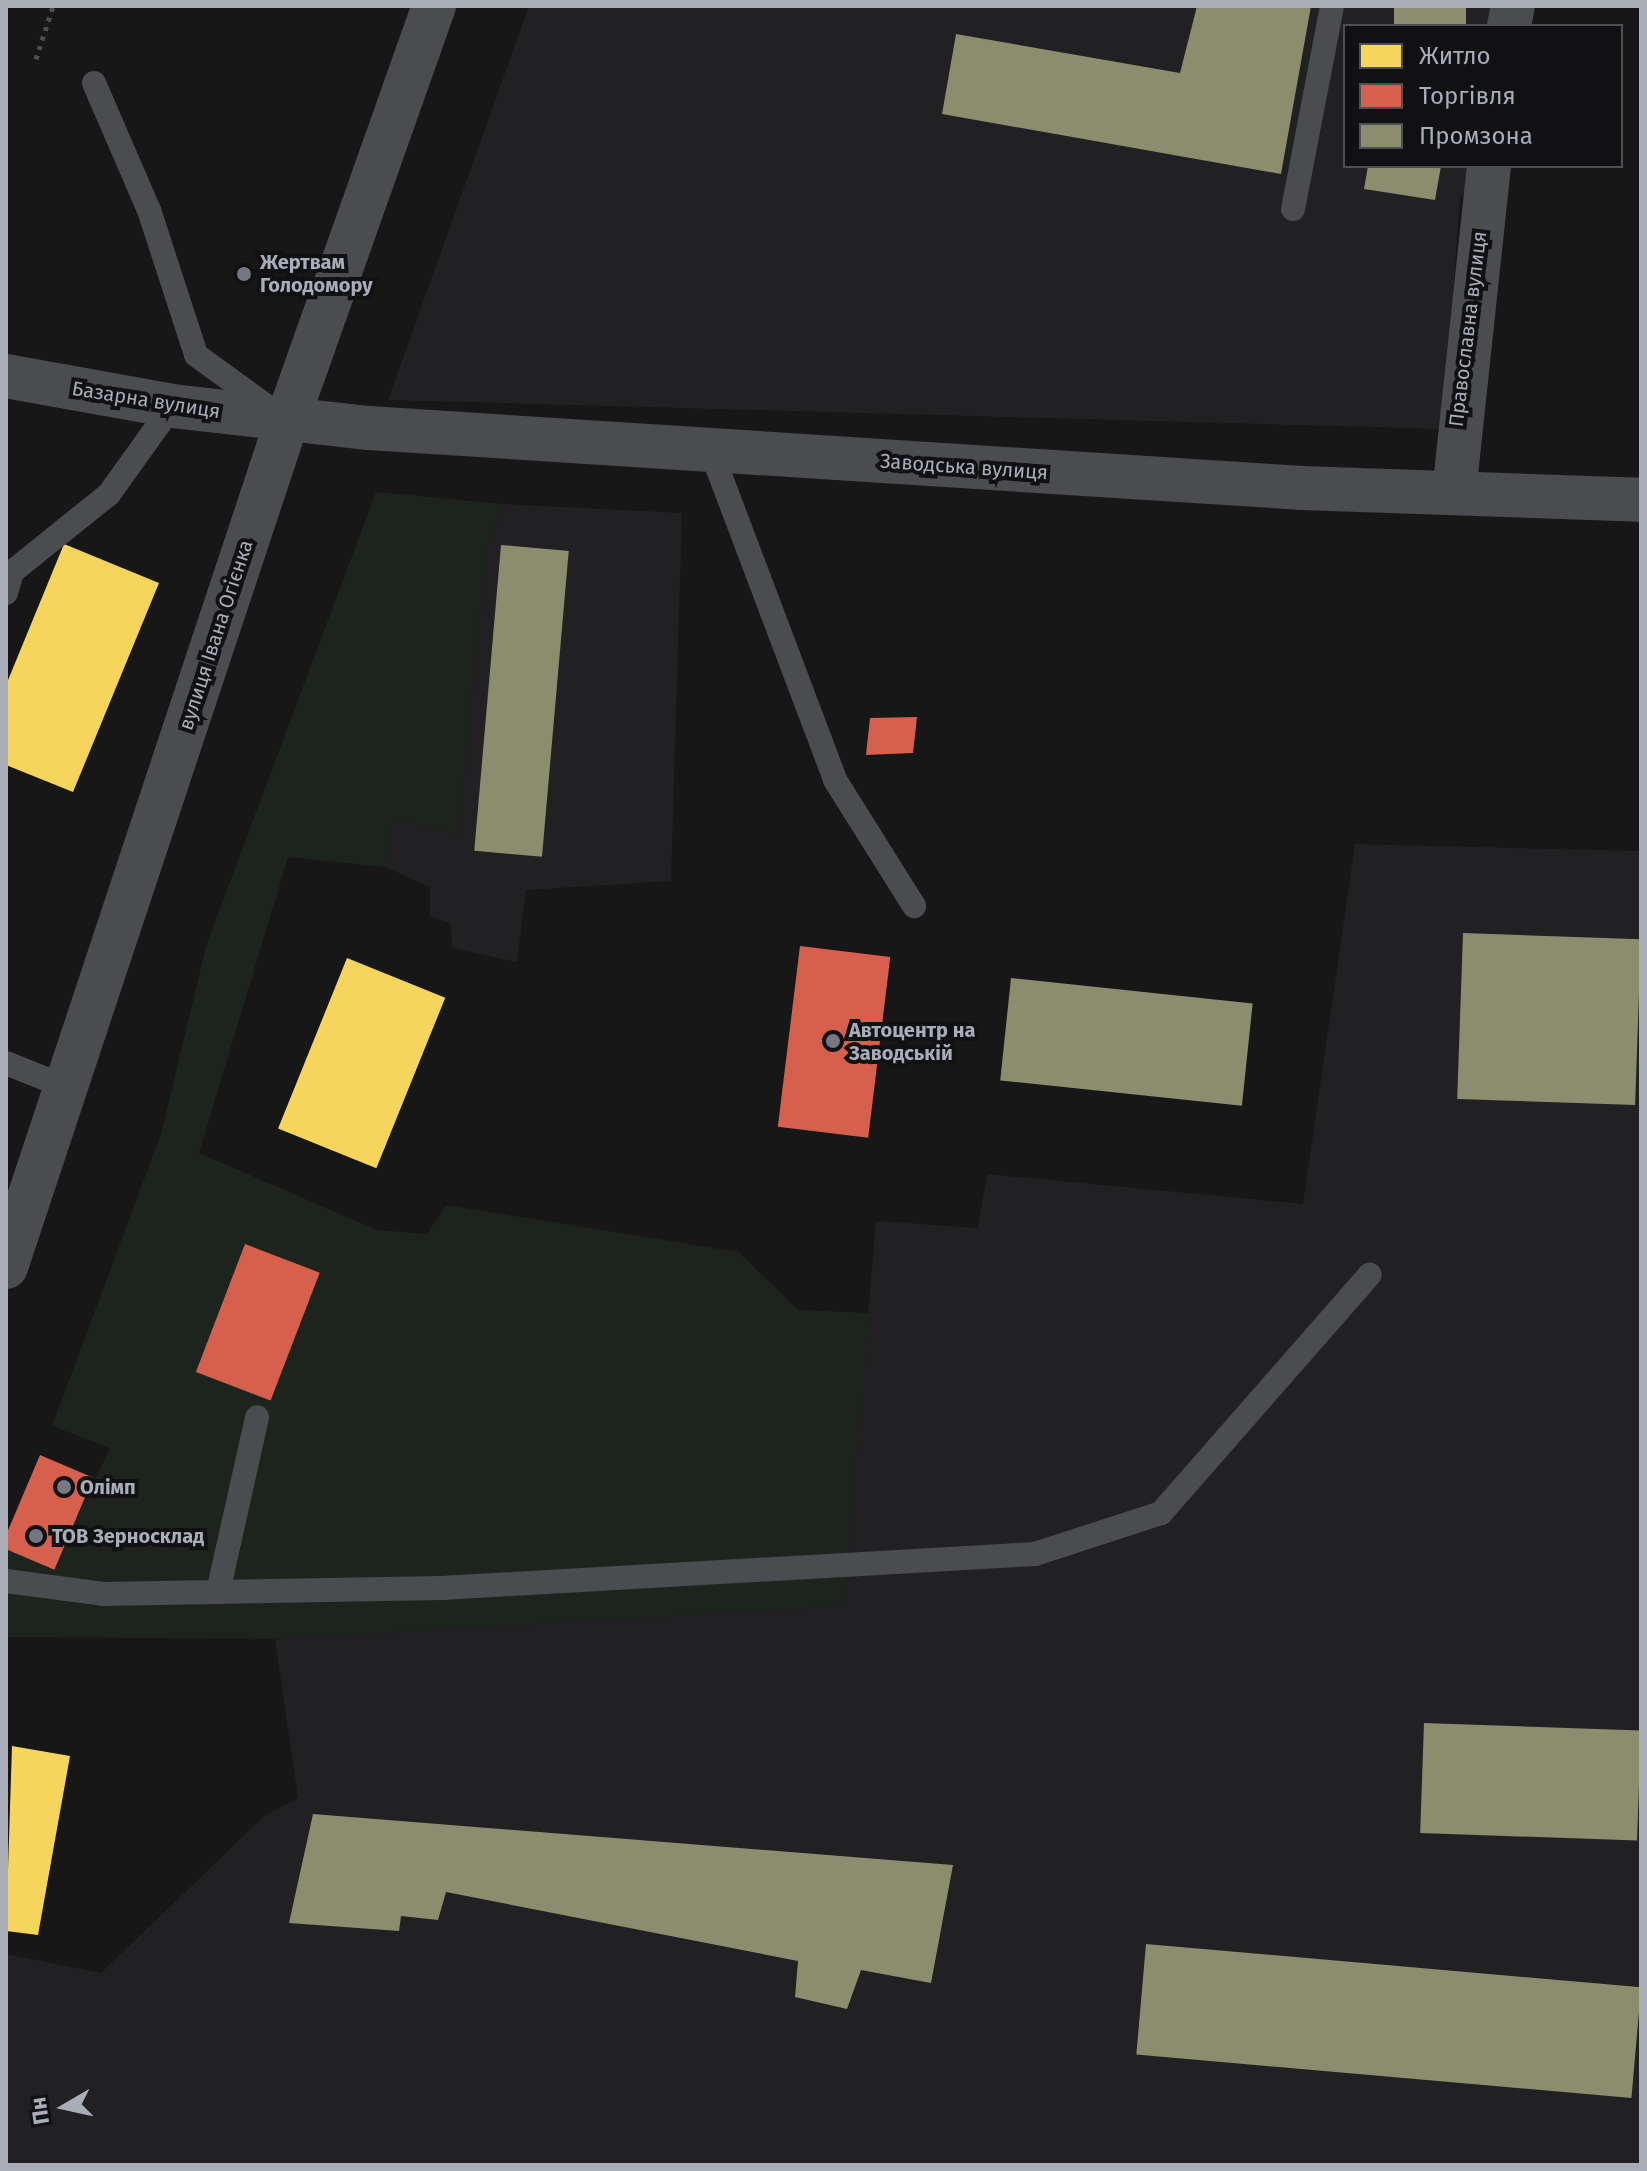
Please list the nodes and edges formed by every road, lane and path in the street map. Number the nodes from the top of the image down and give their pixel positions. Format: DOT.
graph roads {
  1 [pos="53,6"];
  2 [pos="434,6"];
  3 [pos="1332,6"];
  4 [pos="36,59"];
  5 [pos="94,83"];
  6 [pos="1489,168"];
  7 [pos="1293,209"];
  8 [pos="6,376"];
  9 [pos="172,406"];
  10 [pos="287,421"];
  11 [pos="711,451"];
  12 [pos="1454,493"];
  13 [pos="1641,500"];
  14 [pos="6,593"];
  15 [pos="914,906"];
  16 [pos="6,1063"];
  17 [pos="66,1087"];
  18 [pos="6,1267"];
  19 [pos="1370,1274"];
  20 [pos="257,1417"];
  21 [pos="6,1581"];
  22 [pos="218,1592"];
  1 -- 4 [label="path"];
  2 -- 10 [label="street, вулиця Івана Огієнка"];
  3 -- 7 [label="lane"];
  5 -- 10 [label="lane"];
  6 -- 12 [label="street, Православна вулиця"];
  8 -- 9 [label="street, Базарна вулиця"];
  9 -- 10 [label="street, Базарна вулиця"];
  9 -- 14 [label="lane"];
  10 -- 11 [label="street, Заводська вулиця"];
  10 -- 17 [label="street, вулиця Івана Огієнка"];
  11 -- 12 [label="street, Заводська вулиця"];
  11 -- 15 [label="lane"];
  12 -- 13 [label="street, Заводська вулиця"];
  16 -- 17 [label="lane"];
  17 -- 18 [label="street, вулиця Івана Огієнка"];
  19 -- 22 [label="lane"];
  20 -- 22 [label="lane"];
  21 -- 22 [label="lane"];
}
